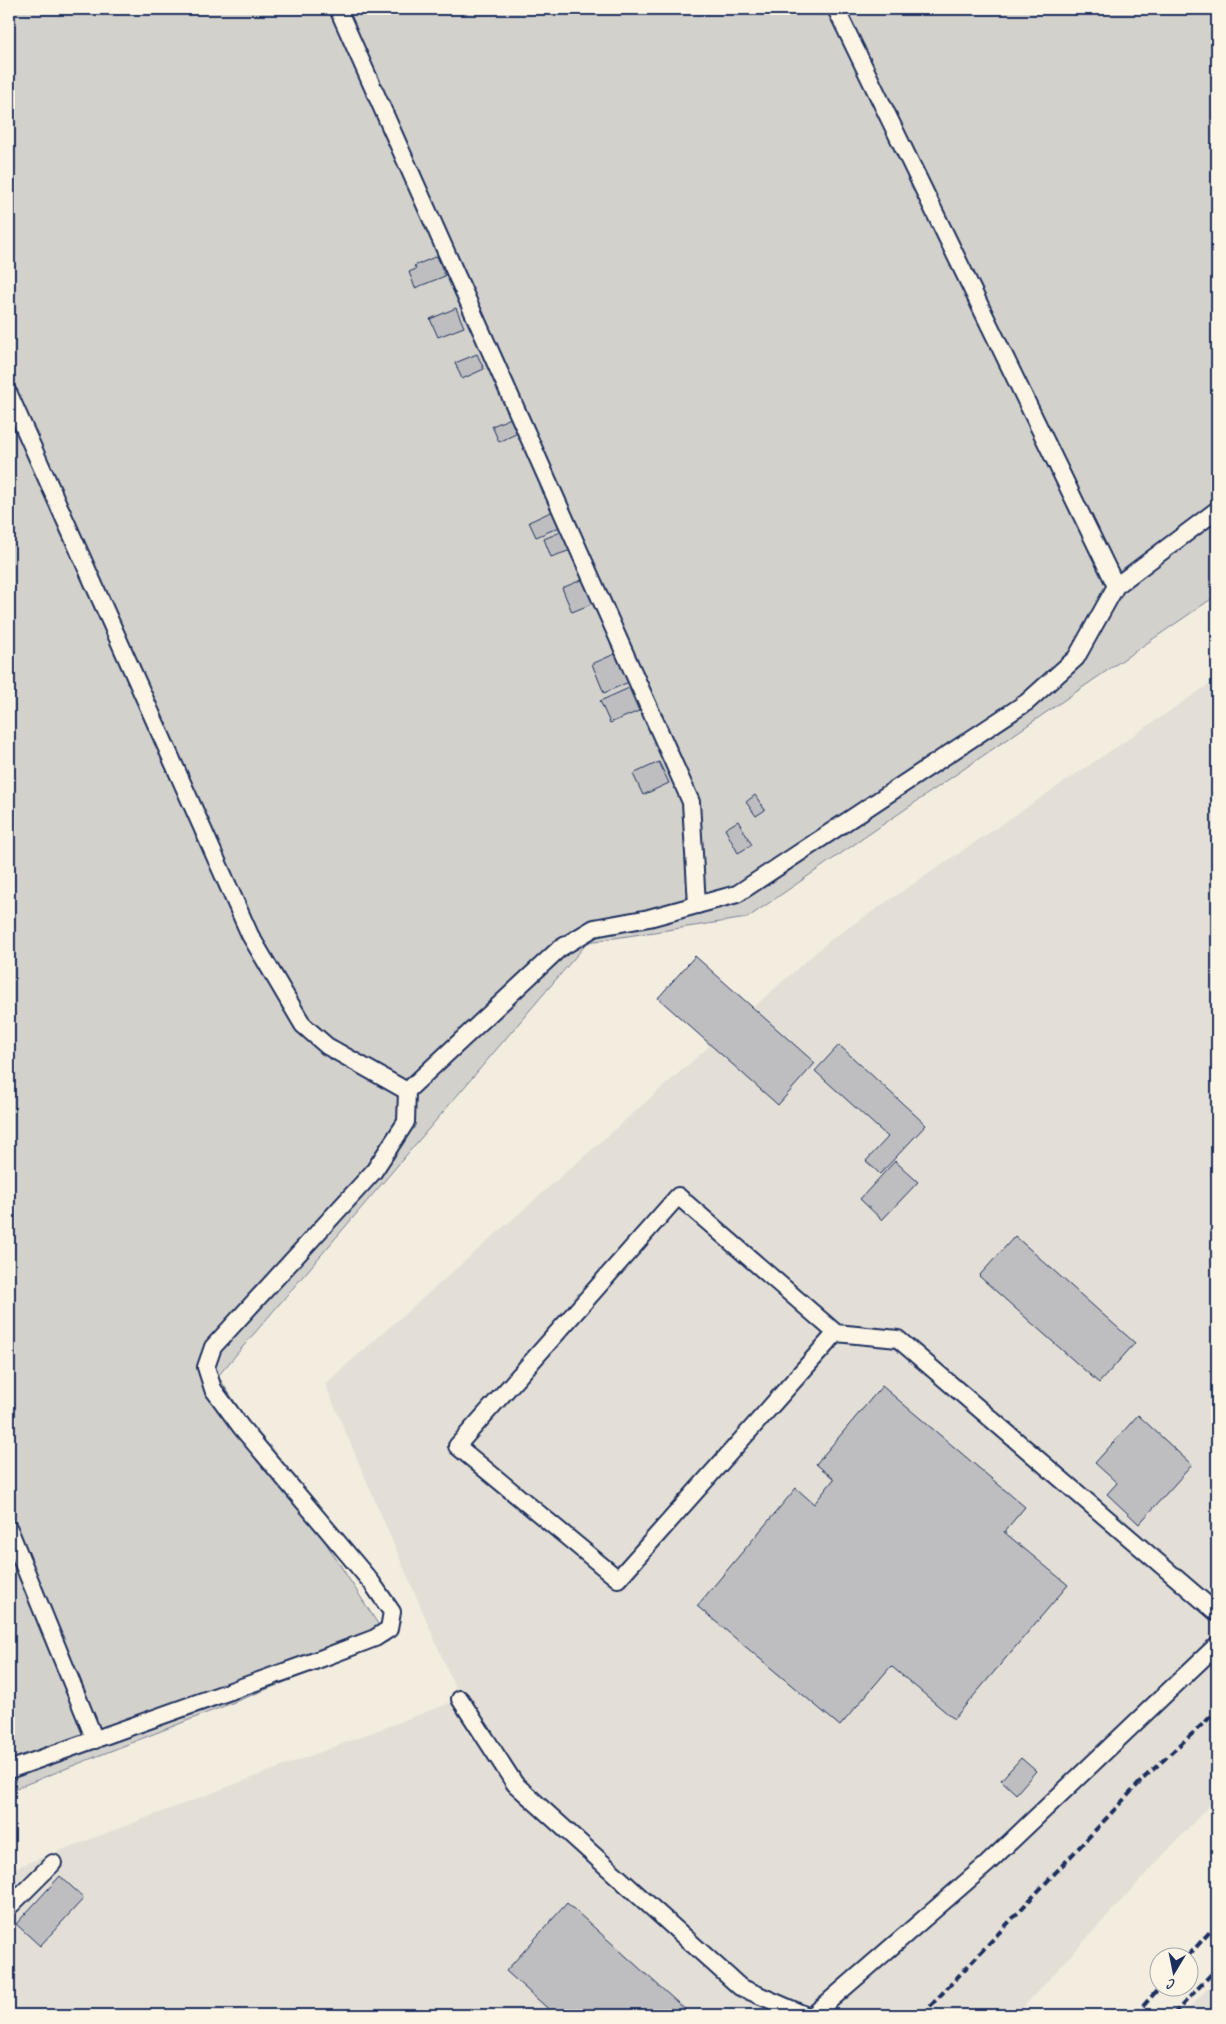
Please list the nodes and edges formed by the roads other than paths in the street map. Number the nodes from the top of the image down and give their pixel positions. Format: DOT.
graph roads {
  1 [pos="338,9"];
  2 [pos="836,9"];
  3 [pos="9,394"];
  4 [pos="1217,510"];
  5 [pos="1116,586"];
  6 [pos="697,905"];
  7 [pos="407,1091"];
  8 [pos="836,1333"];
  9 [pos="9,1529"];
  10 [pos="1217,1613"];
  11 [pos="1217,1645"];
  12 [pos="460,1700"];
  13 [pos="95,1740"];
  14 [pos="9,1770"];
  15 [pos="53,1863"];
  16 [pos="9,1907"];
  17 [pos="804,2015"];
  18 [pos="812,2015"];
  1 -- 6 [label="lane"];
  2 -- 5 [label="lane"];
  3 -- 7 [label="lane"];
  4 -- 5 [label="lane"];
  5 -- 6 [label="lane"];
  6 -- 7 [label="lane"];
  7 -- 13 [label="lane"];
  8 -- 8 [label="lane"];
  8 -- 10 [label="lane"];
  9 -- 13 [label="lane"];
  11 -- 18 [label="lane"];
  12 -- 17 [label="lane"];
  13 -- 14 [label="lane"];
  15 -- 16 [label="lane"];
}
